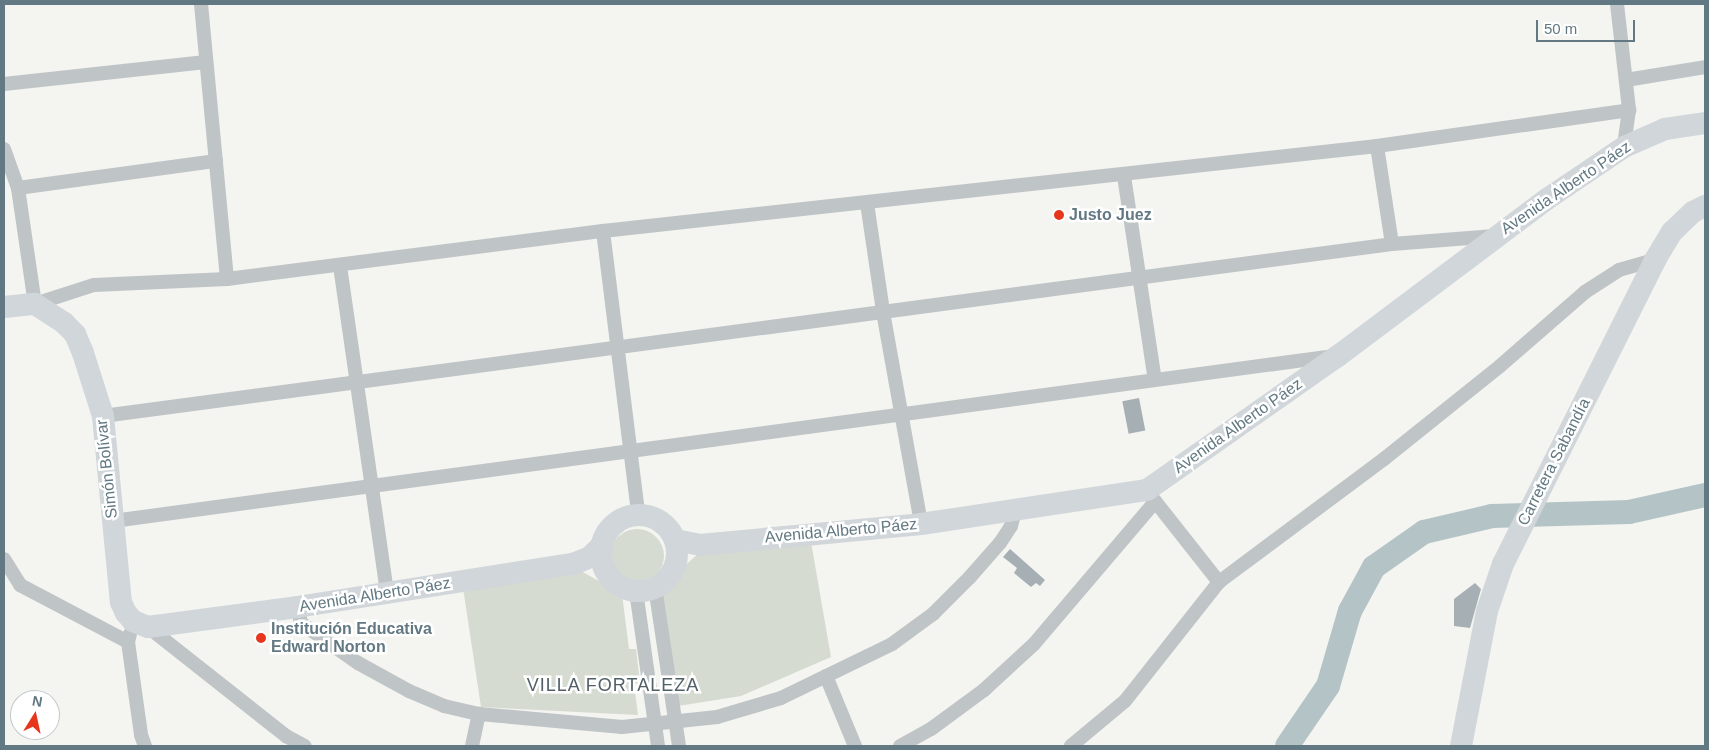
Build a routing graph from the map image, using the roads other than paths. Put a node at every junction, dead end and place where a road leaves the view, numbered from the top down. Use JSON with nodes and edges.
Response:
{"nodes":[{"id":1,"x":200,"y":4,"type":"edge"},
{"id":2,"x":1617,"y":4,"type":"edge"},
{"id":3,"x":206,"y":62,"type":"junction"},
{"id":4,"x":1705,"y":67,"type":"edge"},
{"id":5,"x":1626,"y":80,"type":"junction"},
{"id":6,"x":4,"y":84,"type":"edge"},
{"id":7,"x":1629,"y":110,"type":"junction"},
{"id":8,"x":1705,"y":123,"type":"edge"},
{"id":9,"x":1376,"y":146,"type":"junction"},
{"id":10,"x":1624,"y":147,"type":"junction"},
{"id":11,"x":4,"y":149,"type":"edge"},
{"id":12,"x":216,"y":161,"type":"junction"},
{"id":13,"x":1124,"y":176,"type":"junction"},
{"id":14,"x":18,"y":188,"type":"junction"},
{"id":15,"x":867,"y":203,"type":"junction"},
{"id":16,"x":1705,"y":206,"type":"edge"},
{"id":17,"x":603,"y":231,"type":"junction"},
{"id":18,"x":1496,"y":236,"type":"junction"},
{"id":19,"x":1392,"y":244,"type":"junction"},
{"id":20,"x":1655,"y":260,"type":"junction"},
{"id":21,"x":340,"y":266,"type":"junction"},
{"id":22,"x":1140,"y":278,"type":"junction"},
{"id":23,"x":227,"y":279,"type":"junction"},
{"id":24,"x":4,"y":307,"type":"edge"},
{"id":25,"x":42,"y":308,"type":"junction"},
{"id":26,"x":883,"y":312,"type":"junction"},
{"id":27,"x":618,"y":347,"type":"junction"},
{"id":28,"x":1338,"y":356,"type":"junction"},
{"id":29,"x":1155,"y":380,"type":"junction"},
{"id":30,"x":358,"y":382,"type":"junction"},
{"id":31,"x":902,"y":414,"type":"junction"},
{"id":32,"x":103,"y":416,"type":"junction"},
{"id":33,"x":631,"y":453,"type":"junction"},
{"id":34,"x":372,"y":488,"type":"junction"},
{"id":35,"x":1151,"y":496,"type":"junction"},
{"id":36,"x":1015,"y":511,"type":"junction"},
{"id":37,"x":638,"y":514,"type":"junction"},
{"id":38,"x":112,"y":521,"type":"junction"},
{"id":39,"x":921,"y":524,"type":"junction"},
{"id":40,"x":601,"y":546,"type":"junction"},
{"id":41,"x":676,"y":549,"type":"junction"},
{"id":42,"x":4,"y":559,"type":"edge"},
{"id":43,"x":573,"y":564,"type":"junction"},
{"id":44,"x":606,"y":573,"type":"junction"},
{"id":45,"x":1219,"y":582,"type":"junction"},
{"id":46,"x":646,"y":589,"type":"junction"},
{"id":47,"x":387,"y":593,"type":"junction"},
{"id":48,"x":297,"y":607,"type":"junction"},
{"id":49,"x":136,"y":630,"type":"junction"},
{"id":50,"x":826,"y":676,"type":"junction"},
{"id":51,"x":479,"y":714,"type":"junction"},
{"id":52,"x":675,"y":721,"type":"junction"},
{"id":53,"x":655,"y":724,"type":"junction"},
{"id":54,"x":145,"y":746,"type":"edge"},
{"id":55,"x":304,"y":746,"type":"edge"},
{"id":56,"x":472,"y":746,"type":"edge"},
{"id":57,"x":658,"y":746,"type":"edge"},
{"id":58,"x":679,"y":746,"type":"edge"},
{"id":59,"x":854,"y":746,"type":"edge"},
{"id":60,"x":900,"y":746,"type":"edge"},
{"id":61,"x":1071,"y":746,"type":"edge"},
{"id":62,"x":1461,"y":746,"type":"edge"}],
"edges":[{"from":1,"to":3,"type":"street"},
{"from":2,"to":5,"type":"street"},
{"from":3,"to":6,"type":"street"},
{"from":3,"to":12,"type":"street"},
{"from":4,"to":5,"type":"street"},
{"from":5,"to":7,"type":"street"},
{"from":7,"to":9,"type":"street"},
{"from":7,"to":10,"type":"street"},
{"from":8,"to":10,"type":"main road","name":"Avenida Alberto Páez"},
{"from":9,"to":13,"type":"street"},
{"from":9,"to":19,"type":"street"},
{"from":10,"to":18,"type":"main road","name":"Avenida Alberto Páez"},
{"from":11,"to":14,"type":"street"},
{"from":12,"to":14,"type":"street"},
{"from":12,"to":23,"type":"street"},
{"from":13,"to":15,"type":"street"},
{"from":13,"to":22,"type":"street"},
{"from":14,"to":25,"type":"street"},
{"from":15,"to":17,"type":"street"},
{"from":15,"to":26,"type":"street"},
{"from":16,"to":20,"type":"main road","name":"Carretera Sabandía"},
{"from":17,"to":21,"type":"street"},
{"from":17,"to":27,"type":"street"},
{"from":18,"to":19,"type":"street"},
{"from":18,"to":28,"type":"main road","name":"Avenida Alberto Páez"},
{"from":19,"to":22,"type":"street"},
{"from":20,"to":45,"type":"street"},
{"from":20,"to":62,"type":"main road","name":"Carretera Sabandía"},
{"from":21,"to":23,"type":"street"},
{"from":21,"to":30,"type":"street"},
{"from":22,"to":26,"type":"street"},
{"from":22,"to":29,"type":"street"},
{"from":23,"to":25,"type":"street"},
{"from":24,"to":25,"type":"main road"},
{"from":25,"to":32,"type":"main road","name":"Simón Bolívar"},
{"from":26,"to":27,"type":"street"},
{"from":26,"to":31,"type":"street"},
{"from":27,"to":30,"type":"street"},
{"from":27,"to":33,"type":"street"},
{"from":28,"to":29,"type":"street"},
{"from":28,"to":35,"type":"main road","name":"Avenida Alberto Páez"},
{"from":29,"to":31,"type":"street"},
{"from":30,"to":32,"type":"street"},
{"from":30,"to":34,"type":"street"},
{"from":31,"to":33,"type":"street"},
{"from":31,"to":39,"type":"street"},
{"from":32,"to":38,"type":"main road","name":"Simón Bolívar"},
{"from":33,"to":34,"type":"street"},
{"from":33,"to":37,"type":"street"},
{"from":34,"to":38,"type":"street"},
{"from":34,"to":47,"type":"street"},
{"from":35,"to":36,"type":"main road","name":"Avenida Alberto Páez"},
{"from":35,"to":45,"type":"street"},
{"from":35,"to":60,"type":"street"},
{"from":36,"to":39,"type":"main road","name":"Avenida Alberto Páez"},
{"from":36,"to":50,"type":"street"},
{"from":37,"to":40,"type":"main road"},
{"from":37,"to":41,"type":"main road"},
{"from":38,"to":49,"type":"main road","name":"Simón Bolívar"},
{"from":39,"to":41,"type":"main road","name":"Avenida Alberto Páez"},
{"from":40,"to":43,"type":"main road","name":"Avenida Alberto Páez"},
{"from":40,"to":44,"type":"main road"},
{"from":41,"to":46,"type":"main road"},
{"from":42,"to":49,"type":"street"},
{"from":43,"to":44,"type":"main road","name":"Avenida Alberto Páez"},
{"from":43,"to":47,"type":"main road","name":"Avenida Alberto Páez"},
{"from":44,"to":46,"type":"main road"},
{"from":45,"to":61,"type":"street"},
{"from":46,"to":52,"type":"street"},
{"from":46,"to":53,"type":"street"},
{"from":47,"to":48,"type":"main road","name":"Avenida Alberto Páez"},
{"from":48,"to":49,"type":"main road","name":"Avenida Alberto Páez"},
{"from":48,"to":51,"type":"street"},
{"from":49,"to":54,"type":"street"},
{"from":49,"to":55,"type":"street"},
{"from":50,"to":52,"type":"street"},
{"from":50,"to":59,"type":"street"},
{"from":51,"to":53,"type":"street"},
{"from":51,"to":56,"type":"street"},
{"from":52,"to":53,"type":"street"},
{"from":52,"to":58,"type":"street"},
{"from":53,"to":57,"type":"street"}]}
